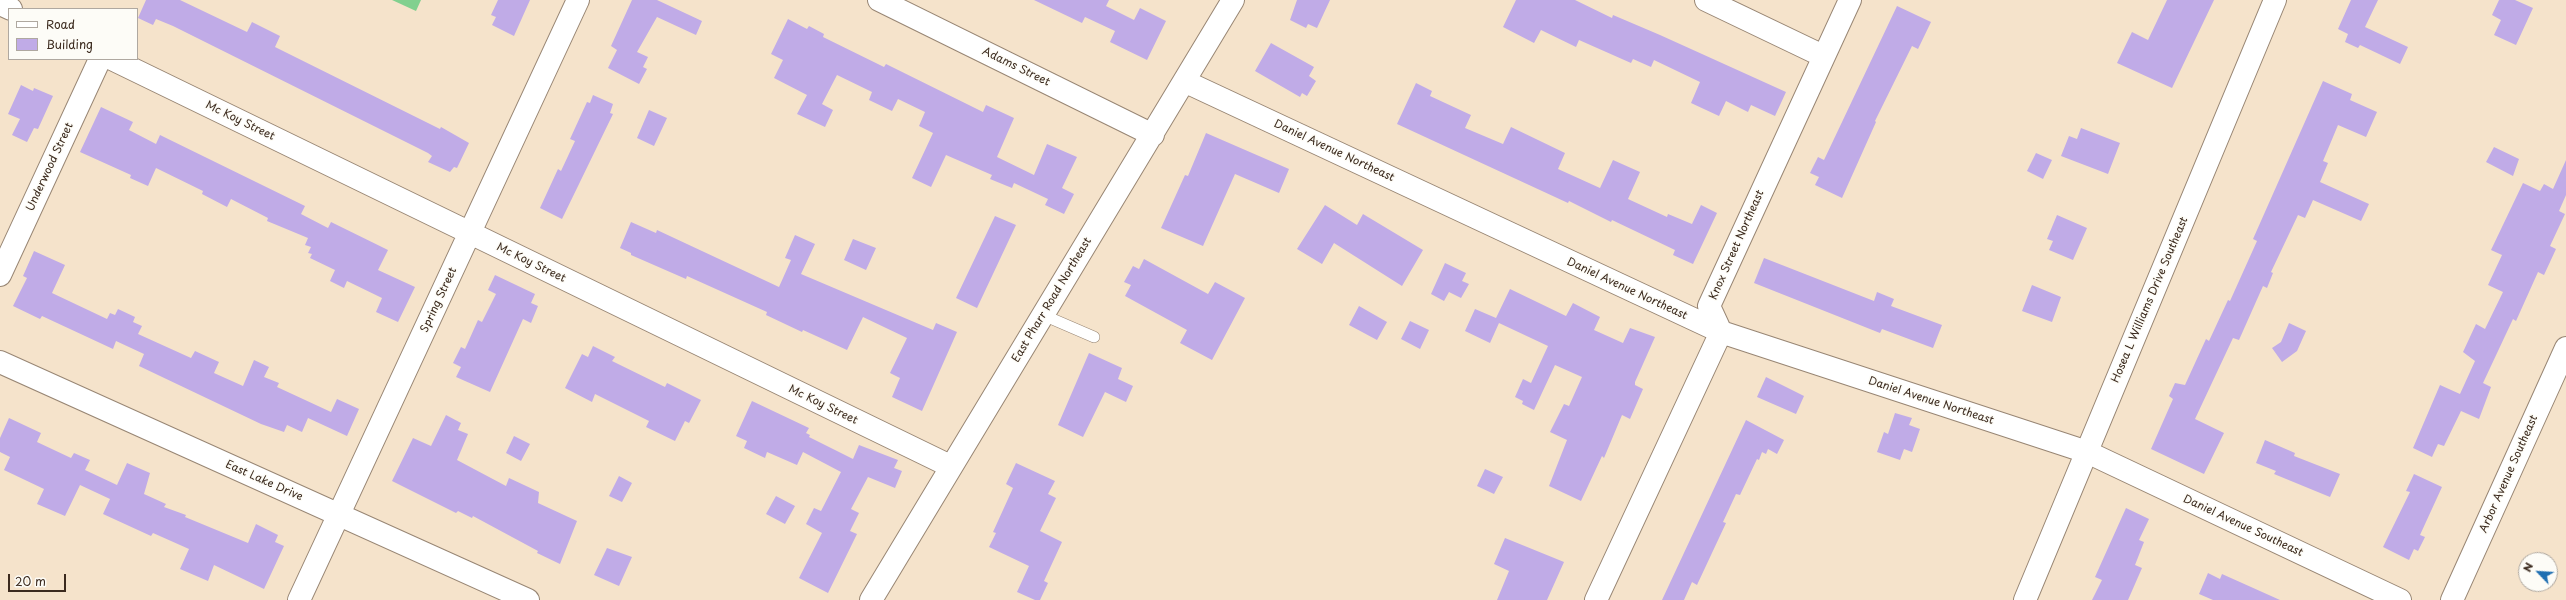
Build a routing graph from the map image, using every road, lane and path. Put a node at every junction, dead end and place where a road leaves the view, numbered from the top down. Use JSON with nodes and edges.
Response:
{"nodes":[{"id":1,"x":578,"y":0,"type":"edge"},
{"id":2,"x":879,"y":0,"type":"edge"},
{"id":3,"x":1233,"y":0,"type":"edge"},
{"id":4,"x":1706,"y":0,"type":"edge"},
{"id":5,"x":1850,"y":0,"type":"edge"},
{"id":6,"x":2275,"y":0,"type":"edge"},
{"id":7,"x":1823,"y":56,"type":"junction"},
{"id":8,"x":100,"y":60,"type":"edge"},
{"id":9,"x":114,"y":60,"type":"edge"},
{"id":10,"x":1186,"y":82,"type":"junction"},
{"id":11,"x":1153,"y":135,"type":"junction"},
{"id":12,"x":470,"y":234,"type":"junction"},
{"id":13,"x":0,"y":274,"type":"edge"},
{"id":14,"x":1043,"y":314,"type":"junction"},
{"id":15,"x":1721,"y":332,"type":"junction"},
{"id":16,"x":1094,"y":337,"type":"dead end"},
{"id":17,"x":2566,"y":348,"type":"edge"},
{"id":18,"x":0,"y":362,"type":"edge"},
{"id":19,"x":2087,"y":452,"type":"junction"},
{"id":20,"x":950,"y":466,"type":"junction"},
{"id":21,"x":340,"y":515,"type":"junction"},
{"id":22,"x":299,"y":600,"type":"edge"},
{"id":23,"x":528,"y":600,"type":"edge"},
{"id":24,"x":871,"y":600,"type":"edge"},
{"id":25,"x":1596,"y":600,"type":"edge"},
{"id":26,"x":2025,"y":600,"type":"edge"},
{"id":27,"x":2400,"y":600,"type":"edge"},
{"id":28,"x":2452,"y":600,"type":"edge"}],
"edges":[{"from":1,"to":12,"type":"street","name":"Spring Street"},
{"from":2,"to":11,"type":"street","name":"Adams Street"},
{"from":3,"to":10,"type":"street","name":"East Pharr Road Northeast"},
{"from":4,"to":7,"type":"street"},
{"from":5,"to":7,"type":"street","name":"Knox Street Northeast"},
{"from":6,"to":19,"type":"street","name":"Hosea L Williams Drive Southeast"},
{"from":7,"to":15,"type":"street","name":"Knox Street Northeast"},
{"from":8,"to":13,"type":"street","name":"Underwood Street"},
{"from":9,"to":12,"type":"street","name":"Mc Koy Street"},
{"from":10,"to":11,"type":"street","name":"East Pharr Road Northeast"},
{"from":10,"to":15,"type":"street","name":"Daniel Avenue Northeast"},
{"from":11,"to":14,"type":"street","name":"East Pharr Road Northeast"},
{"from":12,"to":20,"type":"street","name":"Mc Koy Street"},
{"from":12,"to":21,"type":"street","name":"Spring Street"},
{"from":14,"to":16,"type":"lane"},
{"from":14,"to":20,"type":"street","name":"East Pharr Road Northeast"},
{"from":15,"to":19,"type":"street","name":"Daniel Avenue Northeast"},
{"from":15,"to":25,"type":"street"},
{"from":17,"to":28,"type":"street","name":"Arbor Avenue Southeast"},
{"from":18,"to":21,"type":"street","name":"East Lake Drive"},
{"from":19,"to":26,"type":"street","name":"Hosea L Williams Drive Southeast"},
{"from":19,"to":27,"type":"street","name":"Daniel Avenue Southeast"},
{"from":20,"to":24,"type":"street","name":"East Pharr Road Northeast"},
{"from":21,"to":22,"type":"street","name":"Spring Street"},
{"from":21,"to":23,"type":"street","name":"East Lake Drive"}]}
